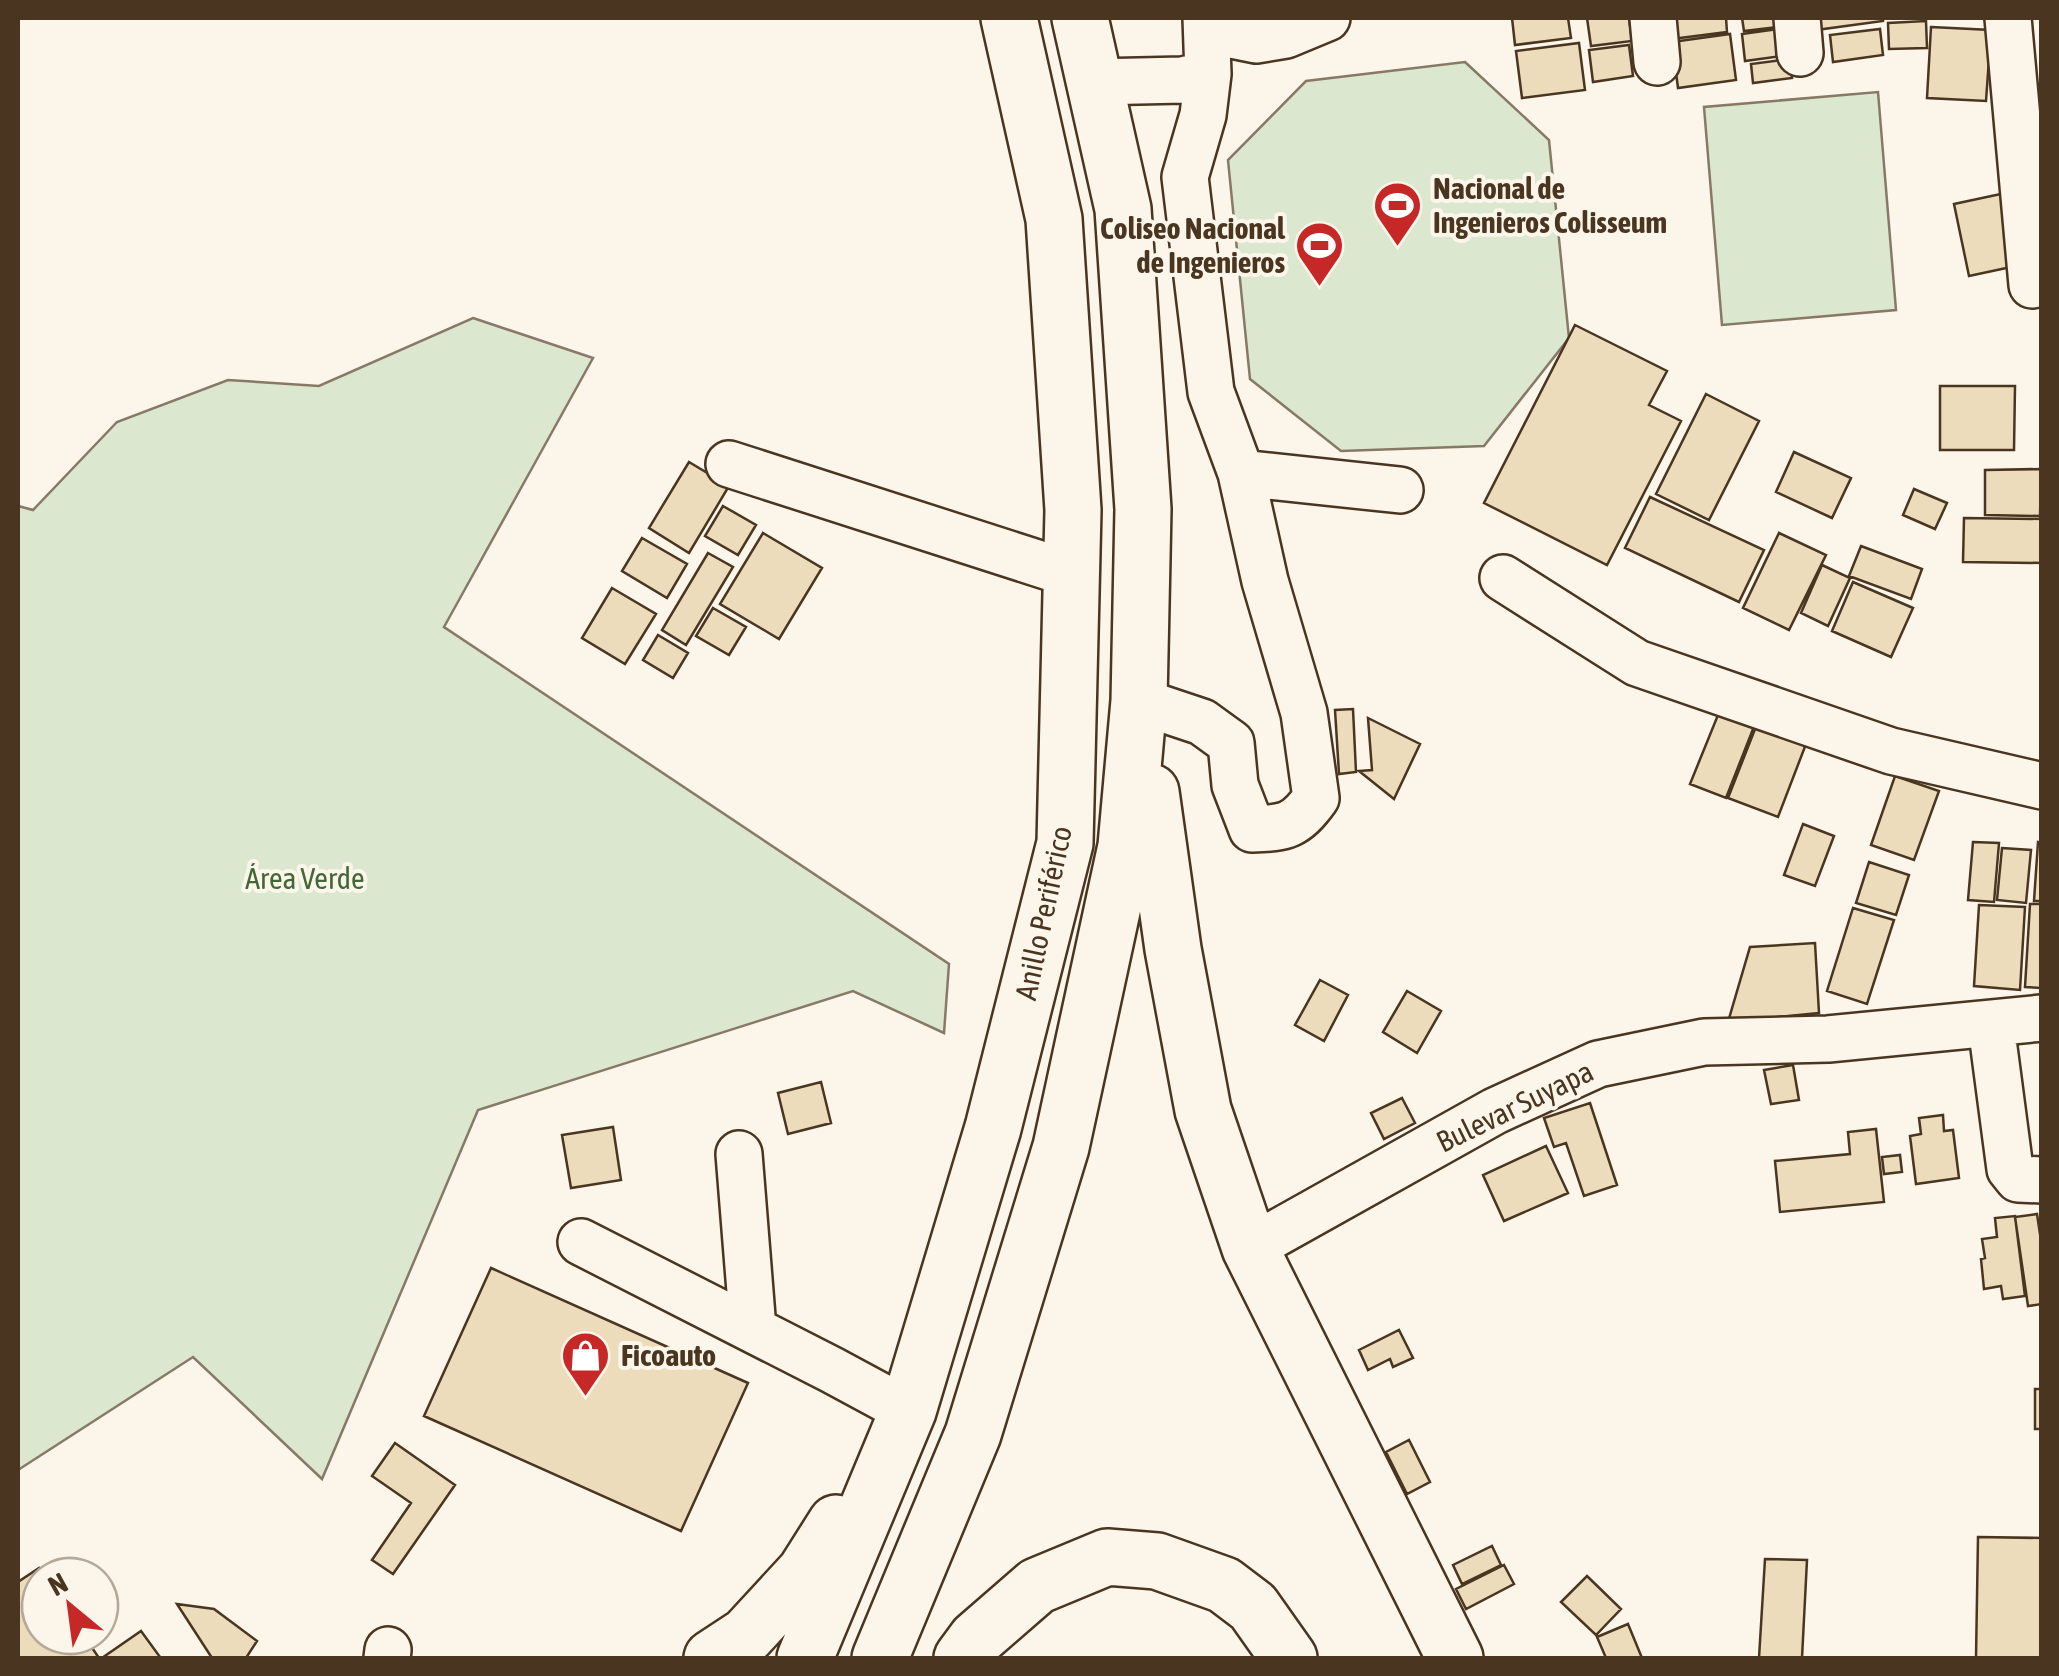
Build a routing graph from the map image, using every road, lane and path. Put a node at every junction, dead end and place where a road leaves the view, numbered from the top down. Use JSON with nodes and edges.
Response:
{"nodes":[{"id":1,"x":1009,"y":18,"type":"edge"},
{"id":2,"x":1080,"y":18,"type":"edge"},
{"id":3,"x":1328,"y":18,"type":"edge"},
{"id":4,"x":1653,"y":18,"type":"edge"},
{"id":5,"x":2008,"y":18,"type":"edge"},
{"id":6,"x":1207,"y":24,"type":"edge"},
{"id":7,"x":1286,"y":26,"type":"edge"},
{"id":8,"x":1657,"y":62,"type":"dead end"},
{"id":9,"x":1208,"y":74,"type":"junction"},
{"id":10,"x":1094,"y":82,"type":"junction"},
{"id":11,"x":2032,"y":285,"type":"dead end"},
{"id":12,"x":729,"y":464,"type":"dead end"},
{"id":13,"x":1241,"y":473,"type":"junction"},
{"id":14,"x":1400,"y":490,"type":"dead end"},
{"id":15,"x":1072,"y":574,"type":"junction"},
{"id":16,"x":1502,"y":578,"type":"dead end"},
{"id":17,"x":1139,"y":701,"type":"junction"},
{"id":18,"x":2042,"y":786,"type":"edge"},
{"id":19,"x":2042,"y":1018,"type":"edge"},
{"id":20,"x":1991,"y":1025,"type":"junction"},
{"id":21,"x":739,"y":1154,"type":"dead end"},
{"id":22,"x":2042,"y":1180,"type":"edge"},
{"id":23,"x":581,"y":1242,"type":"dead end"},
{"id":24,"x":1250,"y":1248,"type":"junction"},
{"id":25,"x":753,"y":1330,"type":"junction"},
{"id":26,"x":908,"y":1411,"type":"junction"},
{"id":27,"x":712,"y":1658,"type":"edge"},
{"id":28,"x":805,"y":1658,"type":"edge"},
{"id":29,"x":880,"y":1658,"type":"edge"},
{"id":30,"x":962,"y":1658,"type":"edge"},
{"id":31,"x":1289,"y":1658,"type":"edge"},
{"id":32,"x":1455,"y":1658,"type":"edge"}],
"edges":[{"from":1,"to":15,"type":"highway","name":"Anillo Periférico"},
{"from":2,"to":10,"type":"highway"},
{"from":3,"to":7,"type":"street"},
{"from":4,"to":8,"type":"street"},
{"from":5,"to":11,"type":"street"},
{"from":6,"to":7,"type":"street"},
{"from":6,"to":9,"type":"street"},
{"from":9,"to":10,"type":"street"},
{"from":9,"to":13,"type":"street"},
{"from":10,"to":17,"type":"highway"},
{"from":12,"to":15,"type":"street"},
{"from":13,"to":14,"type":"street"},
{"from":13,"to":17,"type":"street"},
{"from":15,"to":26,"type":"highway","name":"Anillo Periférico"},
{"from":16,"to":18,"type":"street"},
{"from":17,"to":24,"type":"highway"},
{"from":17,"to":29,"type":"highway"},
{"from":19,"to":20,"type":"street","name":"Bulevar Suyapa"},
{"from":20,"to":22,"type":"street"},
{"from":20,"to":24,"type":"street","name":"Bulevar Suyapa"},
{"from":21,"to":25,"type":"street"},
{"from":23,"to":25,"type":"street"},
{"from":24,"to":32,"type":"highway"},
{"from":25,"to":26,"type":"street"},
{"from":26,"to":27,"type":"highway"},
{"from":26,"to":28,"type":"highway","name":"Anillo Periférico"},
{"from":30,"to":31,"type":"highway"}]}
